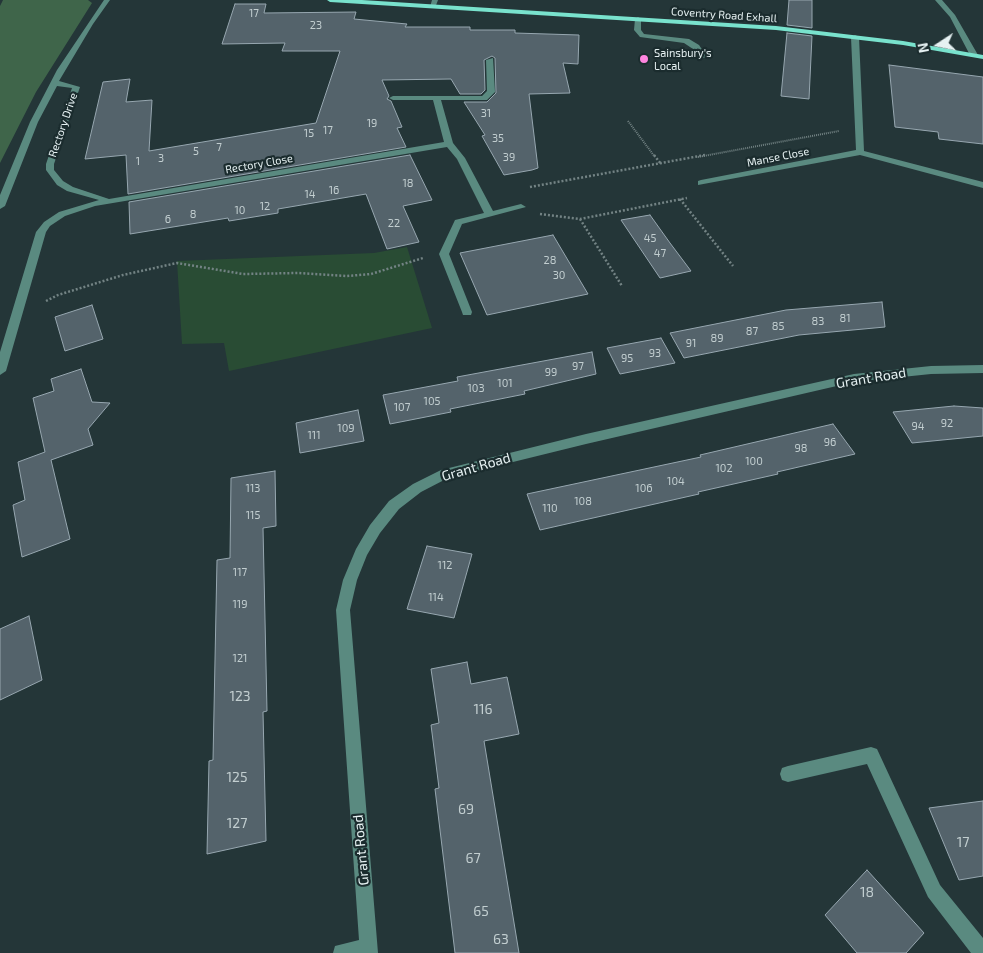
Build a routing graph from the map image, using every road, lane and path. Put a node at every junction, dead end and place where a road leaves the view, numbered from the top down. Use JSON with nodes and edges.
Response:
{"nodes":[{"id":1,"x":107,"y":0,"type":"edge"},
{"id":2,"x":330,"y":0,"type":"edge"},
{"id":3,"x":938,"y":0,"type":"edge"},
{"id":4,"x":434,"y":3,"type":"edge"},
{"id":5,"x":638,"y":19,"type":"junction"},
{"id":6,"x":855,"y":37,"type":"junction"},
{"id":7,"x":974,"y":55,"type":"junction"},
{"id":8,"x":703,"y":57,"type":"dead end"},
{"id":9,"x":983,"y":57,"type":"edge"},
{"id":10,"x":490,"y":60,"type":"dead end"},
{"id":11,"x":55,"y":83,"type":"junction"},
{"id":12,"x":393,"y":98,"type":"dead end"},
{"id":13,"x":436,"y":98,"type":"junction"},
{"id":14,"x":628,"y":121,"type":"dead end"},
{"id":15,"x":859,"y":127,"type":"junction"},
{"id":16,"x":449,"y":144,"type":"junction"},
{"id":17,"x":860,"y":152,"type":"junction"},
{"id":18,"x":662,"y":164,"type":"junction"},
{"id":19,"x":701,"y":183,"type":"joint"},
{"id":20,"x":983,"y":185,"type":"edge"},
{"id":21,"x":680,"y":199,"type":"junction"},
{"id":22,"x":114,"y":200,"type":"junction"},
{"id":23,"x":0,"y":206,"type":"edge"},
{"id":24,"x":521,"y":208,"type":"junction"},
{"id":25,"x":490,"y":215,"type":"junction"},
{"id":26,"x":580,"y":219,"type":"junction"},
{"id":27,"x":444,"y":254,"type":"junction"},
{"id":28,"x":733,"y":266,"type":"dead end"},
{"id":29,"x":622,"y":286,"type":"dead end"},
{"id":30,"x":467,"y":312,"type":"dead end"},
{"id":31,"x":16,"y":316,"type":"junction"},
{"id":32,"x":5,"y":334,"type":"edge"},
{"id":33,"x":983,"y":369,"type":"edge"},
{"id":34,"x":0,"y":371,"type":"edge"},
{"id":35,"x":788,"y":774,"type":"dead end"},
{"id":36,"x":369,"y":950,"type":"edge"},
{"id":37,"x":342,"y":953,"type":"edge"},
{"id":38,"x":983,"y":953,"type":"edge"}],
"edges":[{"from":1,"to":11,"type":"street","name":"Rectory Drive"},
{"from":2,"to":4,"type":"main road","name":"Coventry Road Exhall"},
{"from":3,"to":7,"type":"street"},
{"from":4,"to":5,"type":"main road","name":"Coventry Road Exhall"},
{"from":5,"to":6,"type":"main road","name":"Coventry Road Exhall"},
{"from":5,"to":8,"type":"street"},
{"from":6,"to":7,"type":"main road","name":"Coventry Road Exhall"},
{"from":6,"to":15,"type":"street"},
{"from":7,"to":9,"type":"main road","name":"Coventry Road Exhall"},
{"from":10,"to":13,"type":"street"},
{"from":11,"to":22,"type":"street","name":"Rectory Drive"},
{"from":11,"to":23,"type":"street","name":"Rectory Drive"},
{"from":12,"to":13,"type":"street"},
{"from":13,"to":16,"type":"street"},
{"from":14,"to":18,"type":"path"},
{"from":15,"to":17,"type":"street"},
{"from":15,"to":18,"type":"path"},
{"from":16,"to":22,"type":"street","name":"Rectory Close"},
{"from":16,"to":25,"type":"street"},
{"from":17,"to":19,"type":"street","name":"Manse Close"},
{"from":17,"to":20,"type":"street","name":"Manse Close"},
{"from":18,"to":24,"type":"path"},
{"from":19,"to":21,"type":"path"},
{"from":21,"to":26,"type":"path"},
{"from":21,"to":28,"type":"path"},
{"from":22,"to":31,"type":"street","name":"Rectory Close"},
{"from":24,"to":25,"type":"street"},
{"from":24,"to":26,"type":"path"},
{"from":25,"to":27,"type":"street"},
{"from":26,"to":29,"type":"path"},
{"from":27,"to":30,"type":"street"},
{"from":27,"to":31,"type":"path"},
{"from":31,"to":32,"type":"street"},
{"from":32,"to":34,"type":"street"},
{"from":33,"to":36,"type":"street","name":"Grant Road"},
{"from":35,"to":38,"type":"street"},
{"from":36,"to":37,"type":"street"}]}
